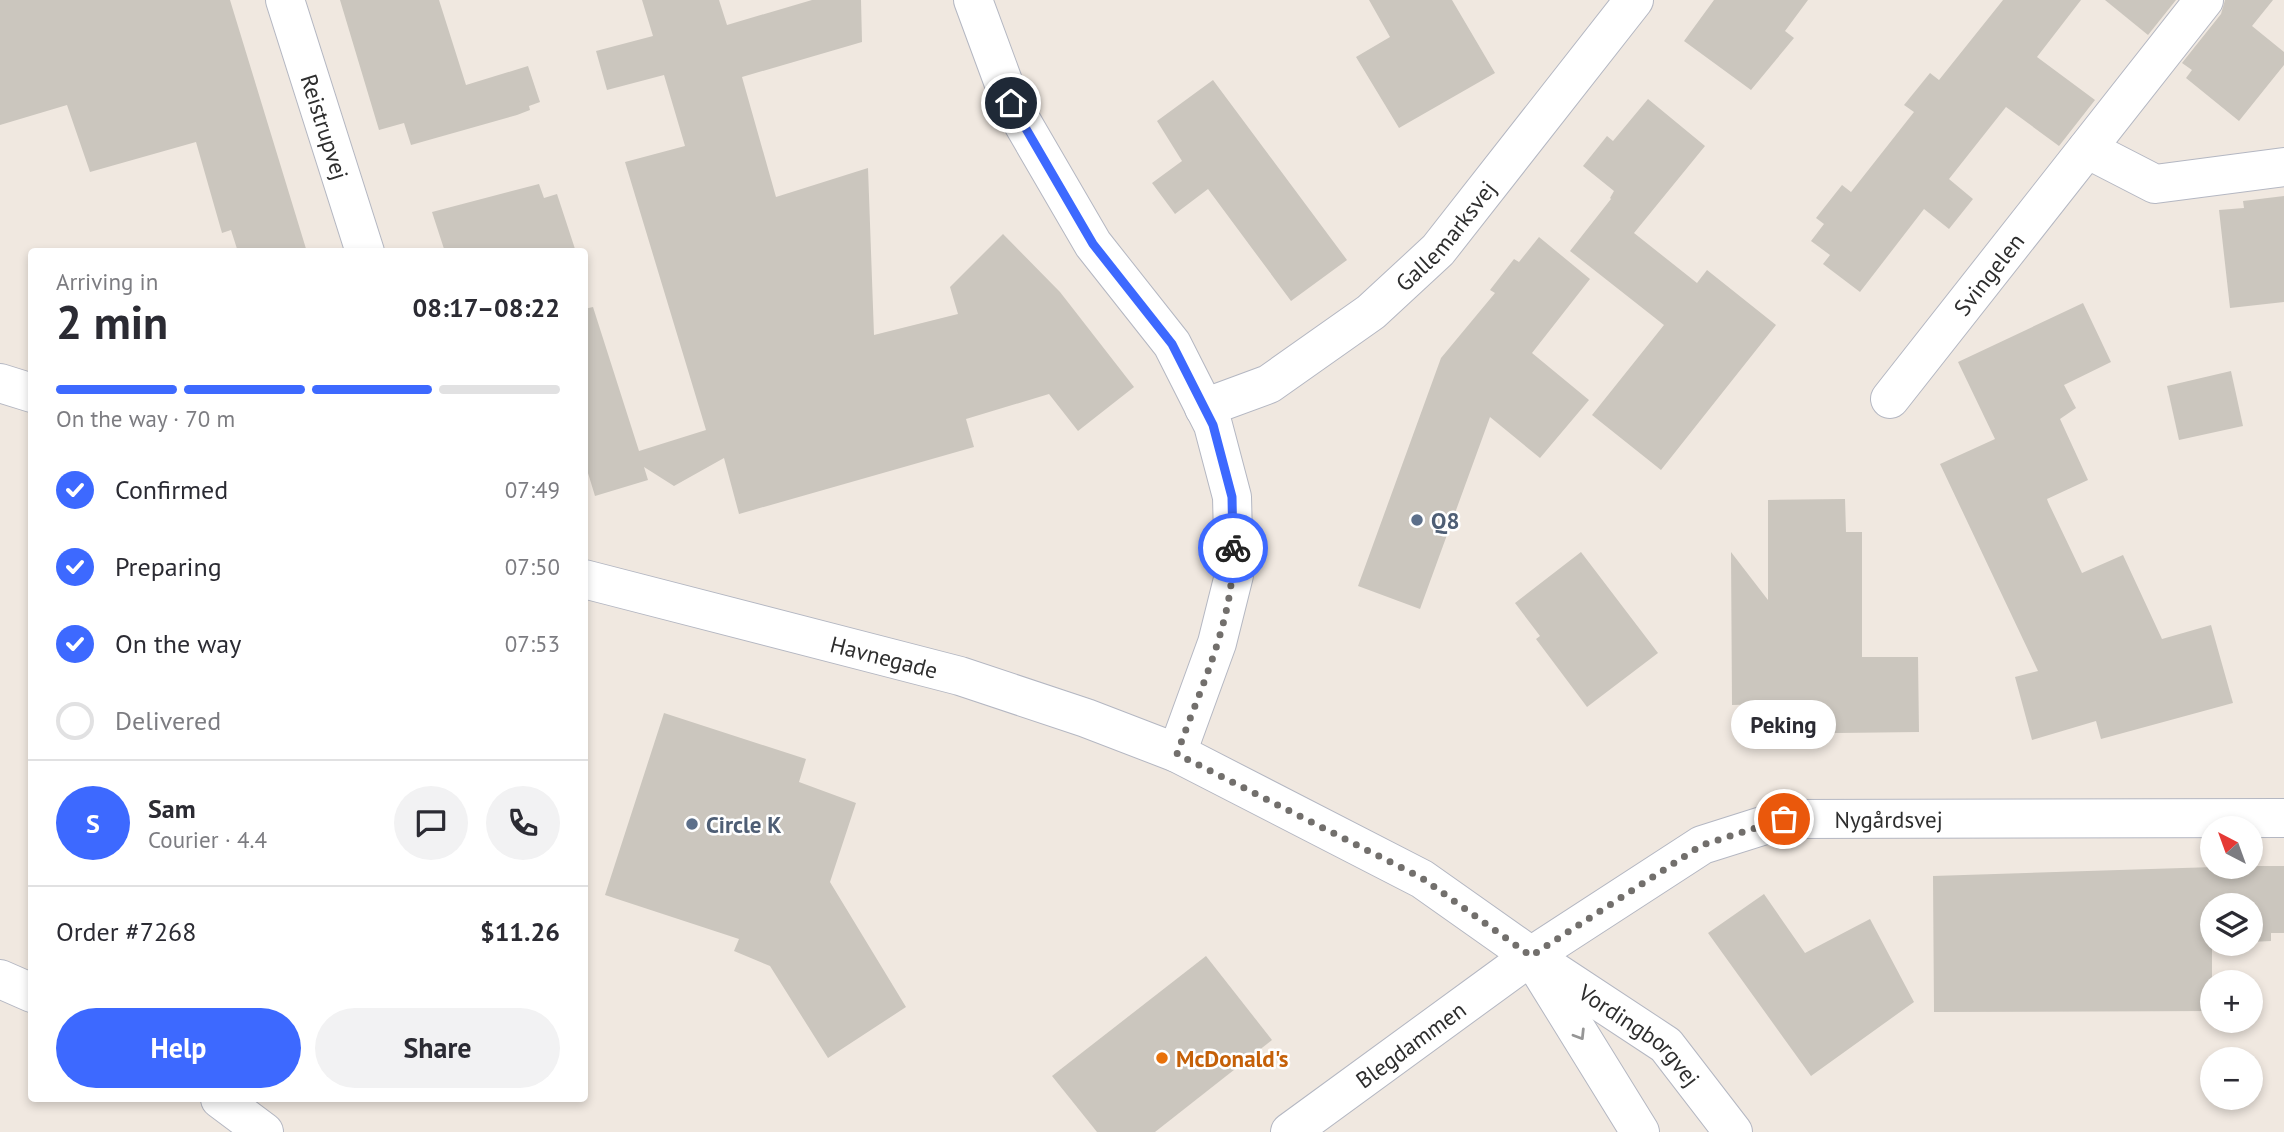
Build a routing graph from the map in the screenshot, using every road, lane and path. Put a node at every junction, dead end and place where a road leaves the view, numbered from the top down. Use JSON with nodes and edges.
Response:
{"nodes":[{"id":1,"x":285,"y":0,"type":"edge"},
{"id":2,"x":973,"y":0,"type":"edge"},
{"id":3,"x":1634,"y":0,"type":"edge"},
{"id":4,"x":2204,"y":0,"type":"edge"},
{"id":5,"x":2087,"y":149,"type":"junction"},
{"id":6,"x":2284,"y":167,"type":"edge"},
{"id":7,"x":364,"y":248,"type":"edge"},
{"id":8,"x":0,"y":383,"type":"edge"},
{"id":9,"x":28,"y":392,"type":"edge"},
{"id":10,"x":1891,"y":399,"type":"dead end"},
{"id":11,"x":1204,"y":408,"type":"junction"},
{"id":12,"x":588,"y":580,"type":"edge"},
{"id":13,"x":1177,"y":754,"type":"junction"},
{"id":14,"x":2284,"y":818,"type":"edge"},
{"id":15,"x":1531,"y":956,"type":"junction"},
{"id":16,"x":0,"y":979,"type":"edge"},
{"id":17,"x":28,"y":991,"type":"edge"},
{"id":18,"x":224,"y":1102,"type":"edge"},
{"id":19,"x":264,"y":1132,"type":"edge"},
{"id":20,"x":1290,"y":1132,"type":"edge"},
{"id":21,"x":1640,"y":1132,"type":"edge"},
{"id":22,"x":1733,"y":1132,"type":"edge"}],
"edges":[{"from":1,"to":7,"type":"street","name":"Reistrupvej"},
{"from":2,"to":11,"type":"street"},
{"from":3,"to":11,"type":"street","name":"Gallemarksvej"},
{"from":4,"to":5,"type":"street","name":"Svingelen"},
{"from":5,"to":6,"type":"street"},
{"from":5,"to":10,"type":"street","name":"Svingelen"},
{"from":8,"to":9,"type":"street"},
{"from":11,"to":13,"type":"street"},
{"from":12,"to":13,"type":"street","name":"Havnegade"},
{"from":13,"to":15,"type":"street","name":"Vordingborgvej"},
{"from":14,"to":15,"type":"street","name":"Nygårdsvej"},
{"from":15,"to":20,"type":"street","name":"Blegdammen"},
{"from":15,"to":21,"type":"street","name":"Vordingborgvej","one_way":true},
{"from":15,"to":22,"type":"street","name":"Vordingborgvej"},
{"from":16,"to":17,"type":"street"},
{"from":18,"to":19,"type":"street"}]}
